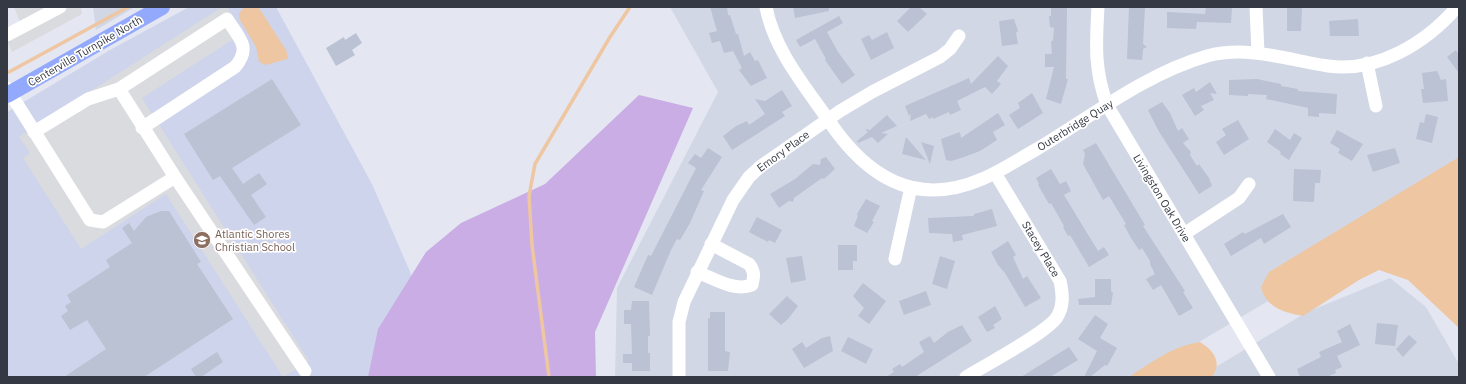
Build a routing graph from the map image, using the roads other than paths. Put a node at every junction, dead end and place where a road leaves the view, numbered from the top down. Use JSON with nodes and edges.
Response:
{"nodes":[{"id":1,"x":60,"y":7,"type":"edge"},
{"id":2,"x":162,"y":7,"type":"edge"},
{"id":3,"x":766,"y":7,"type":"edge"},
{"id":4,"x":1098,"y":7,"type":"edge"},
{"id":5,"x":1256,"y":7,"type":"edge"},
{"id":6,"x":1457,"y":7,"type":"edge"},
{"id":7,"x":35,"y":13,"type":"edge"},
{"id":8,"x":7,"y":35,"type":"edge"},
{"id":9,"x":959,"y":36,"type":"dead end"},
{"id":10,"x":1258,"y":52,"type":"junction"},
{"id":11,"x":1367,"y":63,"type":"junction"},
{"id":12,"x":119,"y":89,"type":"junction"},
{"id":13,"x":8,"y":92,"type":"edge"},
{"id":14,"x":1107,"y":105,"type":"junction"},
{"id":15,"x":1376,"y":106,"type":"dead end"},
{"id":16,"x":828,"y":120,"type":"junction"},
{"id":17,"x":142,"y":128,"type":"junction"},
{"id":18,"x":34,"y":132,"type":"junction"},
{"id":19,"x":995,"y":173,"type":"junction"},
{"id":20,"x":175,"y":177,"type":"junction"},
{"id":21,"x":1249,"y":184,"type":"dead end"},
{"id":22,"x":911,"y":188,"type":"junction"},
{"id":23,"x":1184,"y":234,"type":"junction"},
{"id":24,"x":711,"y":244,"type":"junction"},
{"id":25,"x":895,"y":259,"type":"dead end"},
{"id":26,"x":697,"y":272,"type":"junction"},
{"id":27,"x":305,"y":371,"type":"dead end"},
{"id":28,"x":679,"y":377,"type":"edge"},
{"id":29,"x":966,"y":377,"type":"edge"},
{"id":30,"x":1269,"y":377,"type":"edge"}],
"edges":[{"from":1,"to":7,"type":"street"},
{"from":2,"to":13,"type":"main road","name":"Centerville Turnpike North"},
{"from":3,"to":16,"type":"street","name":"Outerbridge Quay"},
{"from":4,"to":14,"type":"street","name":"Livingston Oak Drive"},
{"from":5,"to":10,"type":"street"},
{"from":6,"to":11,"type":"street","name":"Outerbridge Quay"},
{"from":7,"to":8,"type":"street"},
{"from":9,"to":16,"type":"street","name":"Emory Place"},
{"from":10,"to":11,"type":"street","name":"Outerbridge Quay"},
{"from":10,"to":14,"type":"street","name":"Outerbridge Quay"},
{"from":11,"to":15,"type":"street"},
{"from":12,"to":17,"type":"street"},
{"from":12,"to":17,"type":"street"},
{"from":12,"to":18,"type":"street"},
{"from":13,"to":18,"type":"street"},
{"from":14,"to":19,"type":"street","name":"Outerbridge Quay"},
{"from":14,"to":23,"type":"street","name":"Livingston Oak Drive"},
{"from":16,"to":22,"type":"street","name":"Outerbridge Quay"},
{"from":16,"to":24,"type":"street","name":"Emory Place"},
{"from":17,"to":20,"type":"street"},
{"from":18,"to":20,"type":"street"},
{"from":19,"to":22,"type":"street","name":"Outerbridge Quay"},
{"from":19,"to":29,"type":"street","name":"Stacey Place"},
{"from":20,"to":27,"type":"street"},
{"from":21,"to":23,"type":"street"},
{"from":22,"to":25,"type":"street"},
{"from":23,"to":30,"type":"street","name":"Livingston Oak Drive"},
{"from":24,"to":26,"type":"street","name":"Emory Place"},
{"from":24,"to":26,"type":"street"},
{"from":26,"to":28,"type":"street","name":"Emory Place"}]}
